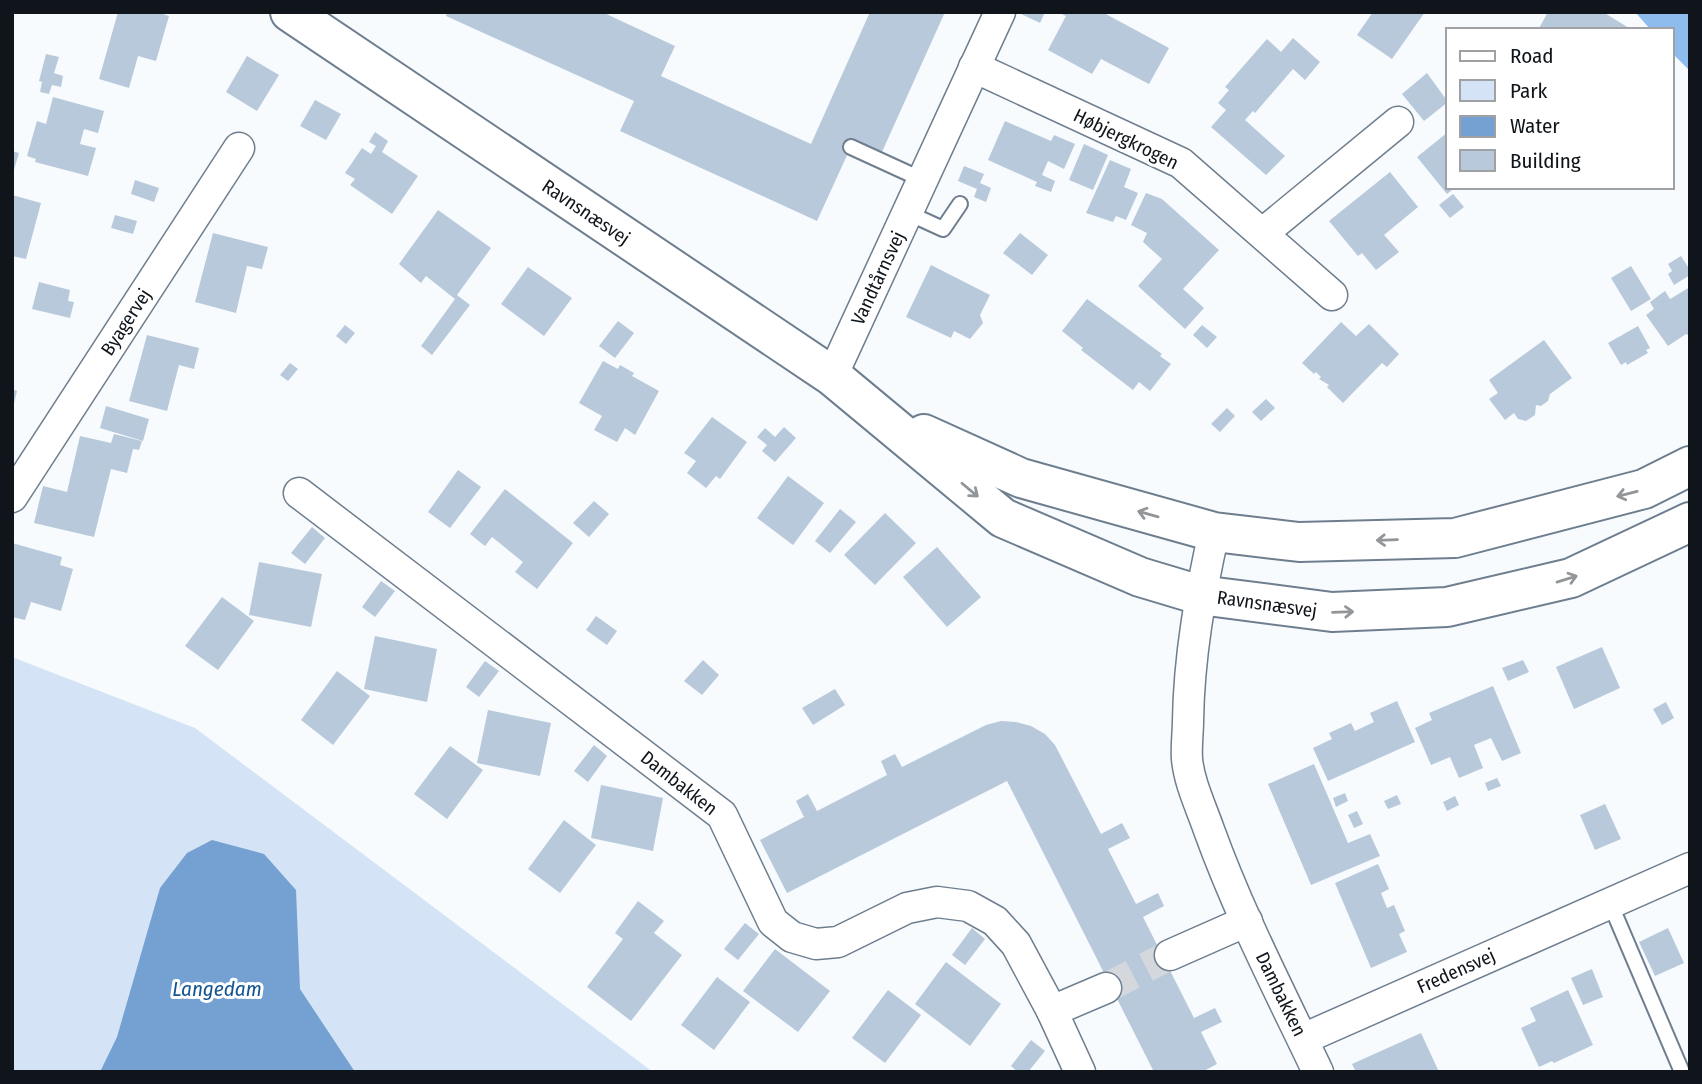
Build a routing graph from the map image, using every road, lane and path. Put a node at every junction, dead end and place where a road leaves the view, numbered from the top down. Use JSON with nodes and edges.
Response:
{"nodes":[{"id":1,"x":290,"y":12,"type":"edge"},
{"id":2,"x":1000,"y":12,"type":"edge"},
{"id":3,"x":974,"y":67,"type":"junction"},
{"id":4,"x":1398,"y":122,"type":"dead end"},
{"id":5,"x":851,"y":147,"type":"dead end"},
{"id":6,"x":239,"y":148,"type":"dead end"},
{"id":7,"x":923,"y":180,"type":"junction"},
{"id":8,"x":960,"y":204,"type":"dead end"},
{"id":9,"x":908,"y":213,"type":"junction"},
{"id":10,"x":1263,"y":233,"type":"junction"},
{"id":11,"x":1332,"y":295,"type":"dead end"},
{"id":12,"x":832,"y":376,"type":"junction"},
{"id":13,"x":880,"y":415,"type":"junction"},
{"id":14,"x":1690,"y":466,"type":"edge"},
{"id":15,"x":299,"y":494,"type":"dead end"},
{"id":16,"x":12,"y":497,"type":"edge"},
{"id":17,"x":1690,"y":522,"type":"edge"},
{"id":18,"x":1214,"y":532,"type":"junction"},
{"id":19,"x":1200,"y":595,"type":"junction"},
{"id":20,"x":1690,"y":868,"type":"edge"},
{"id":21,"x":1610,"y":903,"type":"junction"},
{"id":22,"x":1247,"y":921,"type":"junction"},
{"id":23,"x":1170,"y":955,"type":"tunnel mouth"},
{"id":24,"x":1106,"y":988,"type":"tunnel mouth"},
{"id":25,"x":1052,"y":1011,"type":"junction"},
{"id":26,"x":1303,"y":1039,"type":"junction"},
{"id":27,"x":1314,"y":1070,"type":"edge"},
{"id":28,"x":1080,"y":1072,"type":"edge"},
{"id":29,"x":1682,"y":1072,"type":"edge"}],
"edges":[{"from":1,"to":12,"type":"main road","name":"Ravnsnæsvej"},
{"from":2,"to":3,"type":"street","name":"Vandtårnsvej"},
{"from":3,"to":7,"type":"street","name":"Vandtårnsvej"},
{"from":3,"to":10,"type":"street","name":"Høbjergkrogen"},
{"from":4,"to":10,"type":"street"},
{"from":5,"to":7,"type":"lane"},
{"from":6,"to":16,"type":"street","name":"Byagervej"},
{"from":7,"to":9,"type":"street","name":"Vandtårnsvej"},
{"from":8,"to":9,"type":"lane"},
{"from":9,"to":12,"type":"street","name":"Vandtårnsvej"},
{"from":10,"to":11,"type":"street","name":"Høbjergkrogen"},
{"from":12,"to":13,"type":"main road","name":"Ravnsnæsvej"},
{"from":18,"to":13,"type":"main road","name":"Ravnsnæsvej","one_way":true},
{"from":13,"to":19,"type":"main road","name":"Ravnsnæsvej","one_way":true},
{"from":14,"to":18,"type":"main road","name":"Ravnsnæsvej","one_way":true},
{"from":15,"to":25,"type":"street","name":"Dambakken"},
{"from":19,"to":17,"type":"main road","name":"Ravnsnæsvej","one_way":true},
{"from":18,"to":19,"type":"street","name":"Dambakken"},
{"from":19,"to":22,"type":"street","name":"Dambakken"},
{"from":20,"to":21,"type":"street","name":"Fredensvej"},
{"from":21,"to":26,"type":"street","name":"Fredensvej"},
{"from":21,"to":29,"type":"lane"},
{"from":22,"to":23,"type":"street"},
{"from":22,"to":26,"type":"street","name":"Dambakken"},
{"from":24,"to":25,"type":"street"},
{"from":25,"to":28,"type":"street","name":"Dambakken"},
{"from":26,"to":27,"type":"street","name":"Dambakken"}]}
